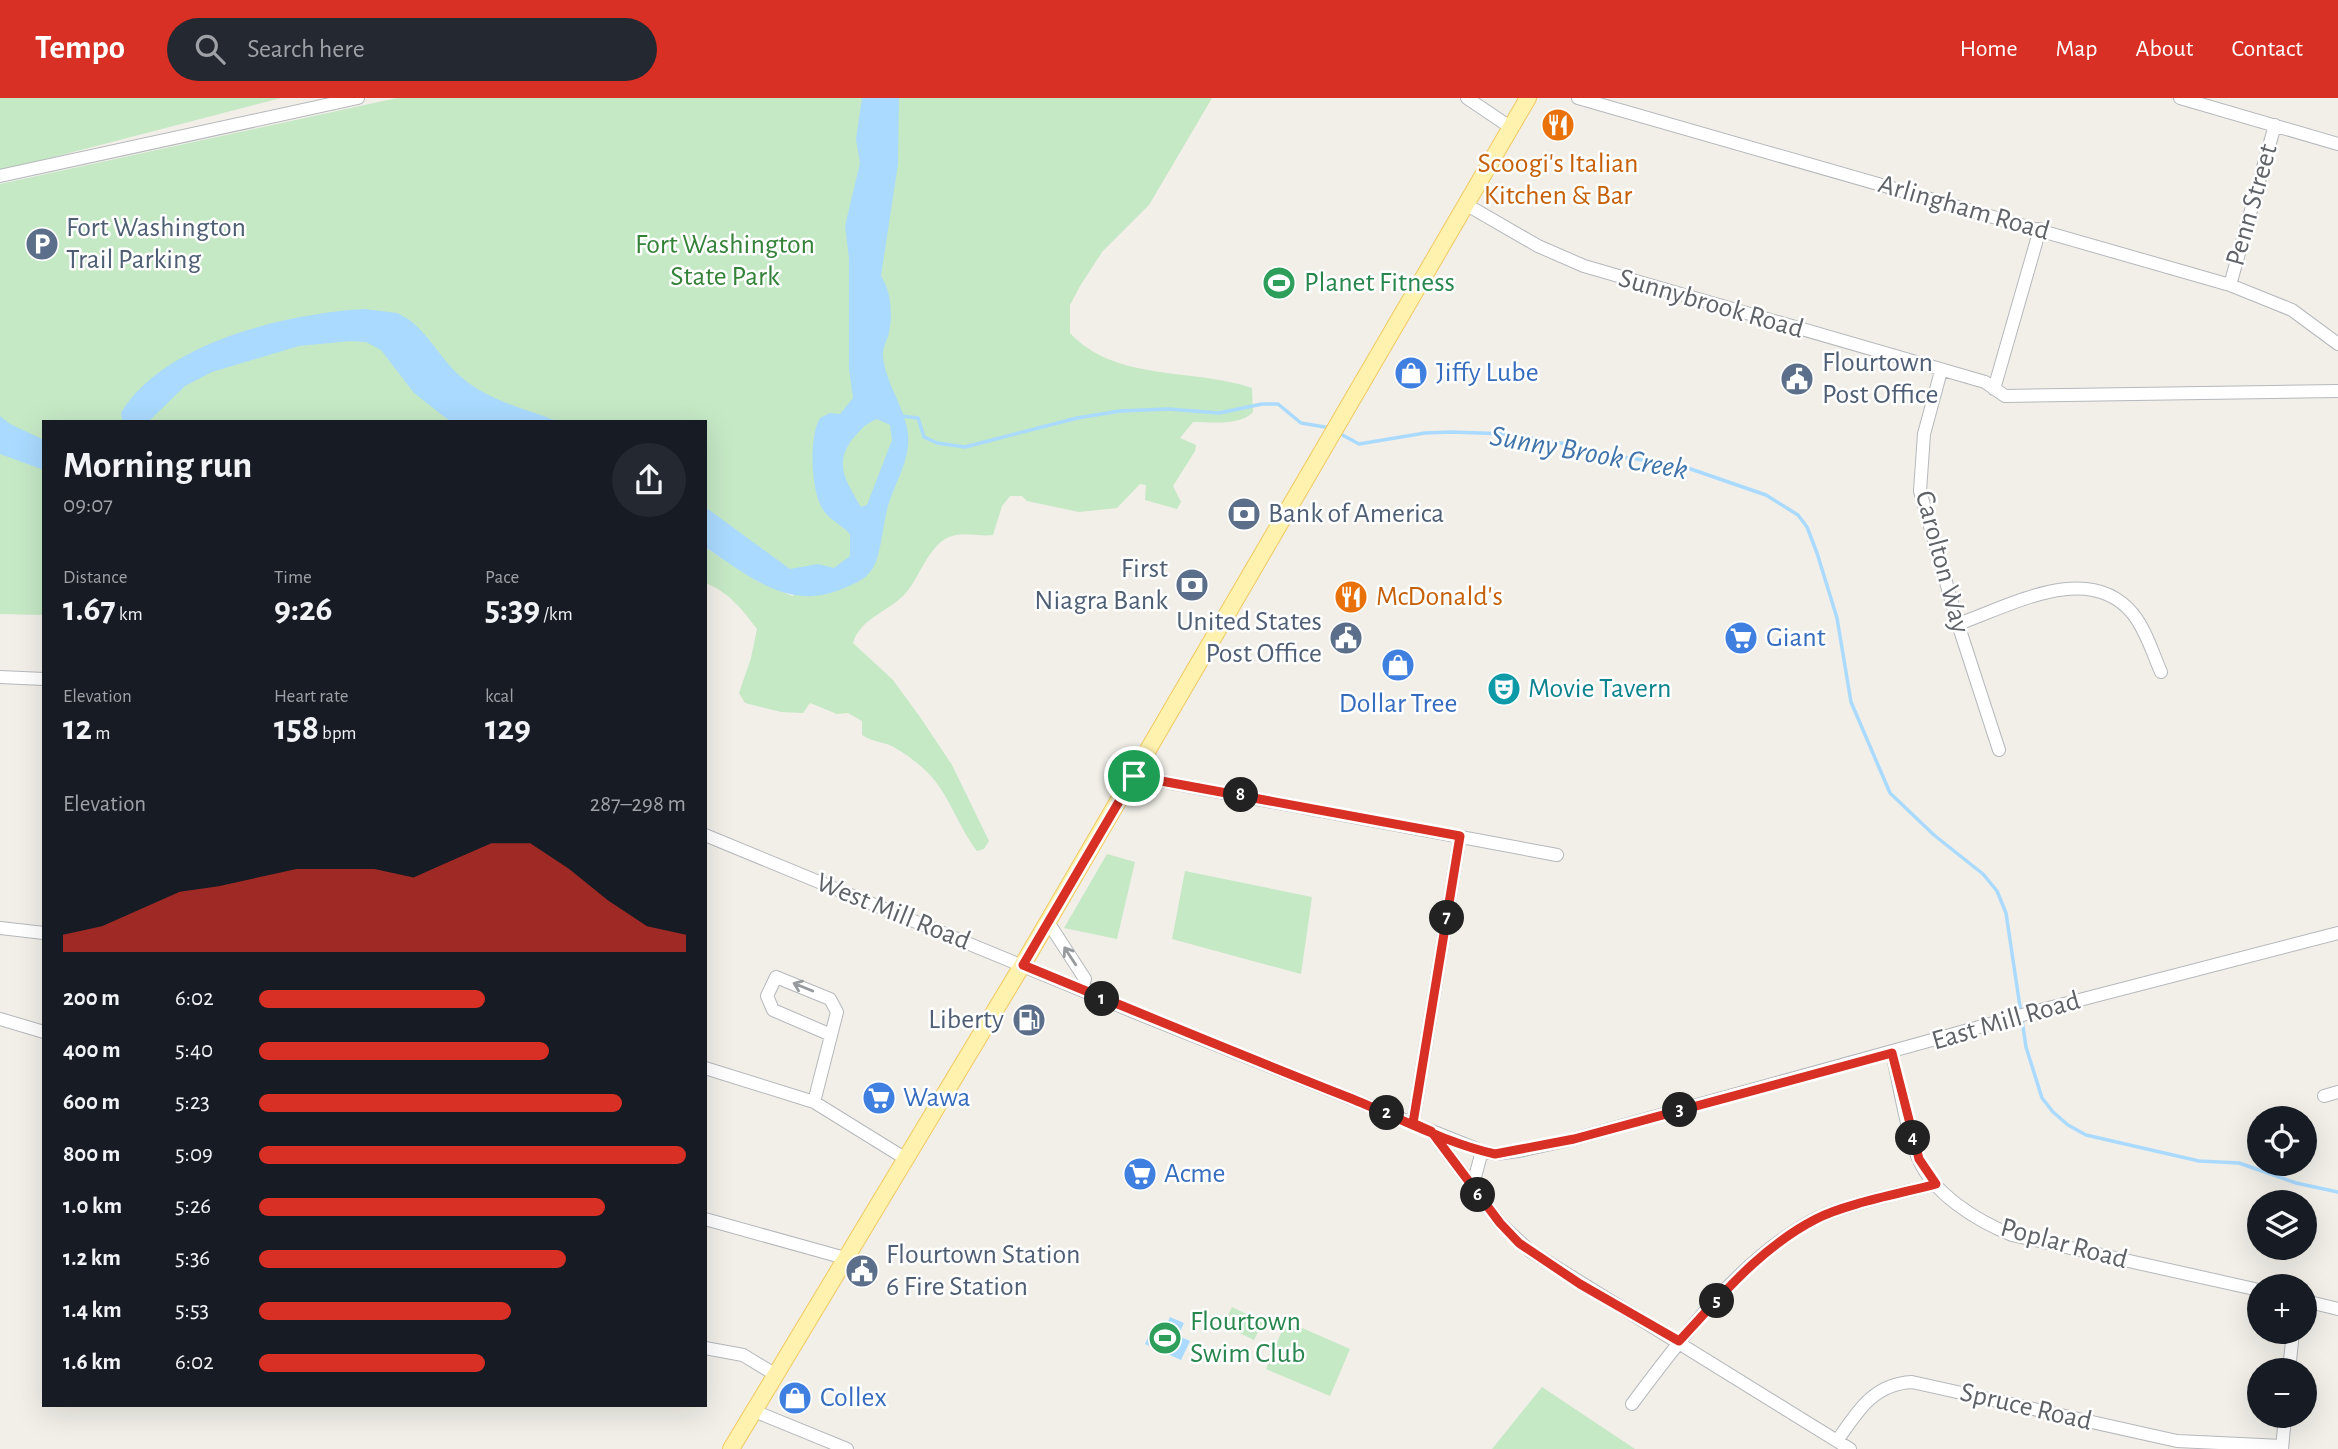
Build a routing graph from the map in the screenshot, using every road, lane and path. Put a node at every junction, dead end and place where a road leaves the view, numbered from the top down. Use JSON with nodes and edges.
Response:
{"nodes":[{"id":1,"x":358,"y":98,"type":"edge"},
{"id":2,"x":1467,"y":98,"type":"edge"},
{"id":3,"x":1528,"y":98,"type":"edge"},
{"id":4,"x":1578,"y":98,"type":"edge"},
{"id":5,"x":2180,"y":98,"type":"edge"},
{"id":6,"x":2275,"y":125,"type":"junction"},
{"id":7,"x":1510,"y":127,"type":"junction"},
{"id":8,"x":2338,"y":144,"type":"edge"},
{"id":9,"x":0,"y":176,"type":"edge"},
{"id":10,"x":1467,"y":205,"type":"junction"},
{"id":11,"x":2040,"y":229,"type":"junction"},
{"id":12,"x":2230,"y":285,"type":"junction"},
{"id":13,"x":2338,"y":344,"type":"edge"},
{"id":14,"x":1941,"y":372,"type":"junction"},
{"id":15,"x":1994,"y":389,"type":"junction"},
{"id":16,"x":2338,"y":391,"type":"edge"},
{"id":17,"x":1958,"y":624,"type":"junction"},
{"id":18,"x":2161,"y":672,"type":"dead end"},
{"id":19,"x":0,"y":677,"type":"edge"},
{"id":20,"x":42,"y":679,"type":"edge"},
{"id":21,"x":1999,"y":750,"type":"dead end"},
{"id":22,"x":1134,"y":776,"type":"junction"},
{"id":23,"x":707,"y":836,"type":"edge"},
{"id":24,"x":1460,"y":836,"type":"junction"},
{"id":25,"x":1557,"y":855,"type":"dead end"},
{"id":26,"x":1048,"y":922,"type":"junction"},
{"id":27,"x":0,"y":928,"type":"edge"},
{"id":28,"x":42,"y":933,"type":"edge"},
{"id":29,"x":2338,"y":933,"type":"edge"},
{"id":30,"x":1023,"y":965,"type":"junction"},
{"id":31,"x":1081,"y":990,"type":"junction"},
{"id":32,"x":0,"y":1019,"type":"edge"},
{"id":33,"x":42,"y":1031,"type":"edge"},
{"id":34,"x":831,"y":1035,"type":"junction"},
{"id":35,"x":1892,"y":1053,"type":"junction"},
{"id":36,"x":707,"y":1069,"type":"edge"},
{"id":37,"x":2338,"y":1093,"type":"edge"},
{"id":38,"x":2324,"y":1096,"type":"dead end"},
{"id":39,"x":814,"y":1102,"type":"junction"},
{"id":40,"x":1413,"y":1123,"type":"junction"},
{"id":41,"x":1431,"y":1131,"type":"junction"},
{"id":42,"x":1482,"y":1151,"type":"junction"},
{"id":43,"x":906,"y":1159,"type":"junction"},
{"id":44,"x":1936,"y":1184,"type":"junction"},
{"id":45,"x":1485,"y":1203,"type":"junction"},
{"id":46,"x":707,"y":1220,"type":"edge"},
{"id":47,"x":845,"y":1258,"type":"junction"},
{"id":48,"x":2247,"y":1287,"type":"edge"},
{"id":49,"x":2317,"y":1304,"type":"edge"},
{"id":50,"x":2338,"y":1309,"type":"edge"},
{"id":51,"x":1679,"y":1341,"type":"junction"},
{"id":52,"x":707,"y":1348,"type":"edge"},
{"id":53,"x":776,"y":1375,"type":"junction"},
{"id":54,"x":1632,"y":1404,"type":"dead end"},
{"id":55,"x":754,"y":1411,"type":"junction"},
{"id":56,"x":2284,"y":1428,"type":"edge"},
{"id":57,"x":1837,"y":1441,"type":"junction"},
{"id":58,"x":2282,"y":1448,"type":"edge"},
{"id":59,"x":731,"y":1449,"type":"edge"},
{"id":60,"x":847,"y":1449,"type":"edge"},
{"id":61,"x":1850,"y":1449,"type":"edge"}],
"edges":[{"from":1,"to":9,"type":"street"},
{"from":2,"to":7,"type":"street"},
{"from":3,"to":7,"type":"main road"},
{"from":4,"to":11,"type":"street","name":"Arlingham Road"},
{"from":5,"to":6,"type":"street"},
{"from":6,"to":8,"type":"street"},
{"from":6,"to":12,"type":"street","name":"Penn Street"},
{"from":7,"to":10,"type":"main road"},
{"from":10,"to":14,"type":"street","name":"Sunnybrook Road"},
{"from":10,"to":22,"type":"main road"},
{"from":11,"to":12,"type":"street","name":"Arlingham Road"},
{"from":11,"to":15,"type":"street"},
{"from":12,"to":13,"type":"street","name":"Arlingham Road"},
{"from":14,"to":15,"type":"street","name":"Sunnybrook Road"},
{"from":14,"to":17,"type":"street","name":"Carolton Way"},
{"from":15,"to":16,"type":"street","name":"Sunnybrook Road"},
{"from":17,"to":18,"type":"street"},
{"from":17,"to":21,"type":"street","name":"Carolton Way"},
{"from":19,"to":20,"type":"street"},
{"from":22,"to":24,"type":"street"},
{"from":22,"to":26,"type":"main road"},
{"from":23,"to":30,"type":"street","name":"West Mill Road"},
{"from":24,"to":25,"type":"street"},
{"from":24,"to":40,"type":"street"},
{"from":26,"to":30,"type":"main road"},
{"from":31,"to":26,"type":"street","one_way":true},
{"from":27,"to":28,"type":"street"},
{"from":29,"to":35,"type":"street","name":"East Mill Road"},
{"from":30,"to":31,"type":"street","name":"West Mill Road"},
{"from":30,"to":43,"type":"main road"},
{"from":31,"to":40,"type":"street","name":"East Mill Road"},
{"from":32,"to":33,"type":"street"},
{"from":34,"to":34,"type":"street","one_way":true},
{"from":34,"to":39,"type":"street"},
{"from":35,"to":42,"type":"street","name":"East Mill Road"},
{"from":35,"to":44,"type":"street","name":"Poplar Road"},
{"from":36,"to":39,"type":"street"},
{"from":37,"to":38,"type":"street"},
{"from":39,"to":43,"type":"street"},
{"from":40,"to":41,"type":"street","name":"East Mill Road"},
{"from":41,"to":42,"type":"street","name":"East Mill Road"},
{"from":41,"to":45,"type":"street"},
{"from":42,"to":45,"type":"street"},
{"from":43,"to":47,"type":"main road"},
{"from":44,"to":48,"type":"street","name":"Poplar Road"},
{"from":44,"to":51,"type":"street"},
{"from":45,"to":51,"type":"street"},
{"from":46,"to":47,"type":"street"},
{"from":47,"to":53,"type":"main road"},
{"from":49,"to":50,"type":"street"},
{"from":51,"to":54,"type":"street"},
{"from":51,"to":57,"type":"street"},
{"from":52,"to":53,"type":"street"},
{"from":53,"to":55,"type":"main road"},
{"from":55,"to":59,"type":"main road"},
{"from":55,"to":60,"type":"street"},
{"from":56,"to":58,"type":"street"},
{"from":57,"to":58,"type":"street","name":"Spruce Road"},
{"from":57,"to":61,"type":"street"}]}
